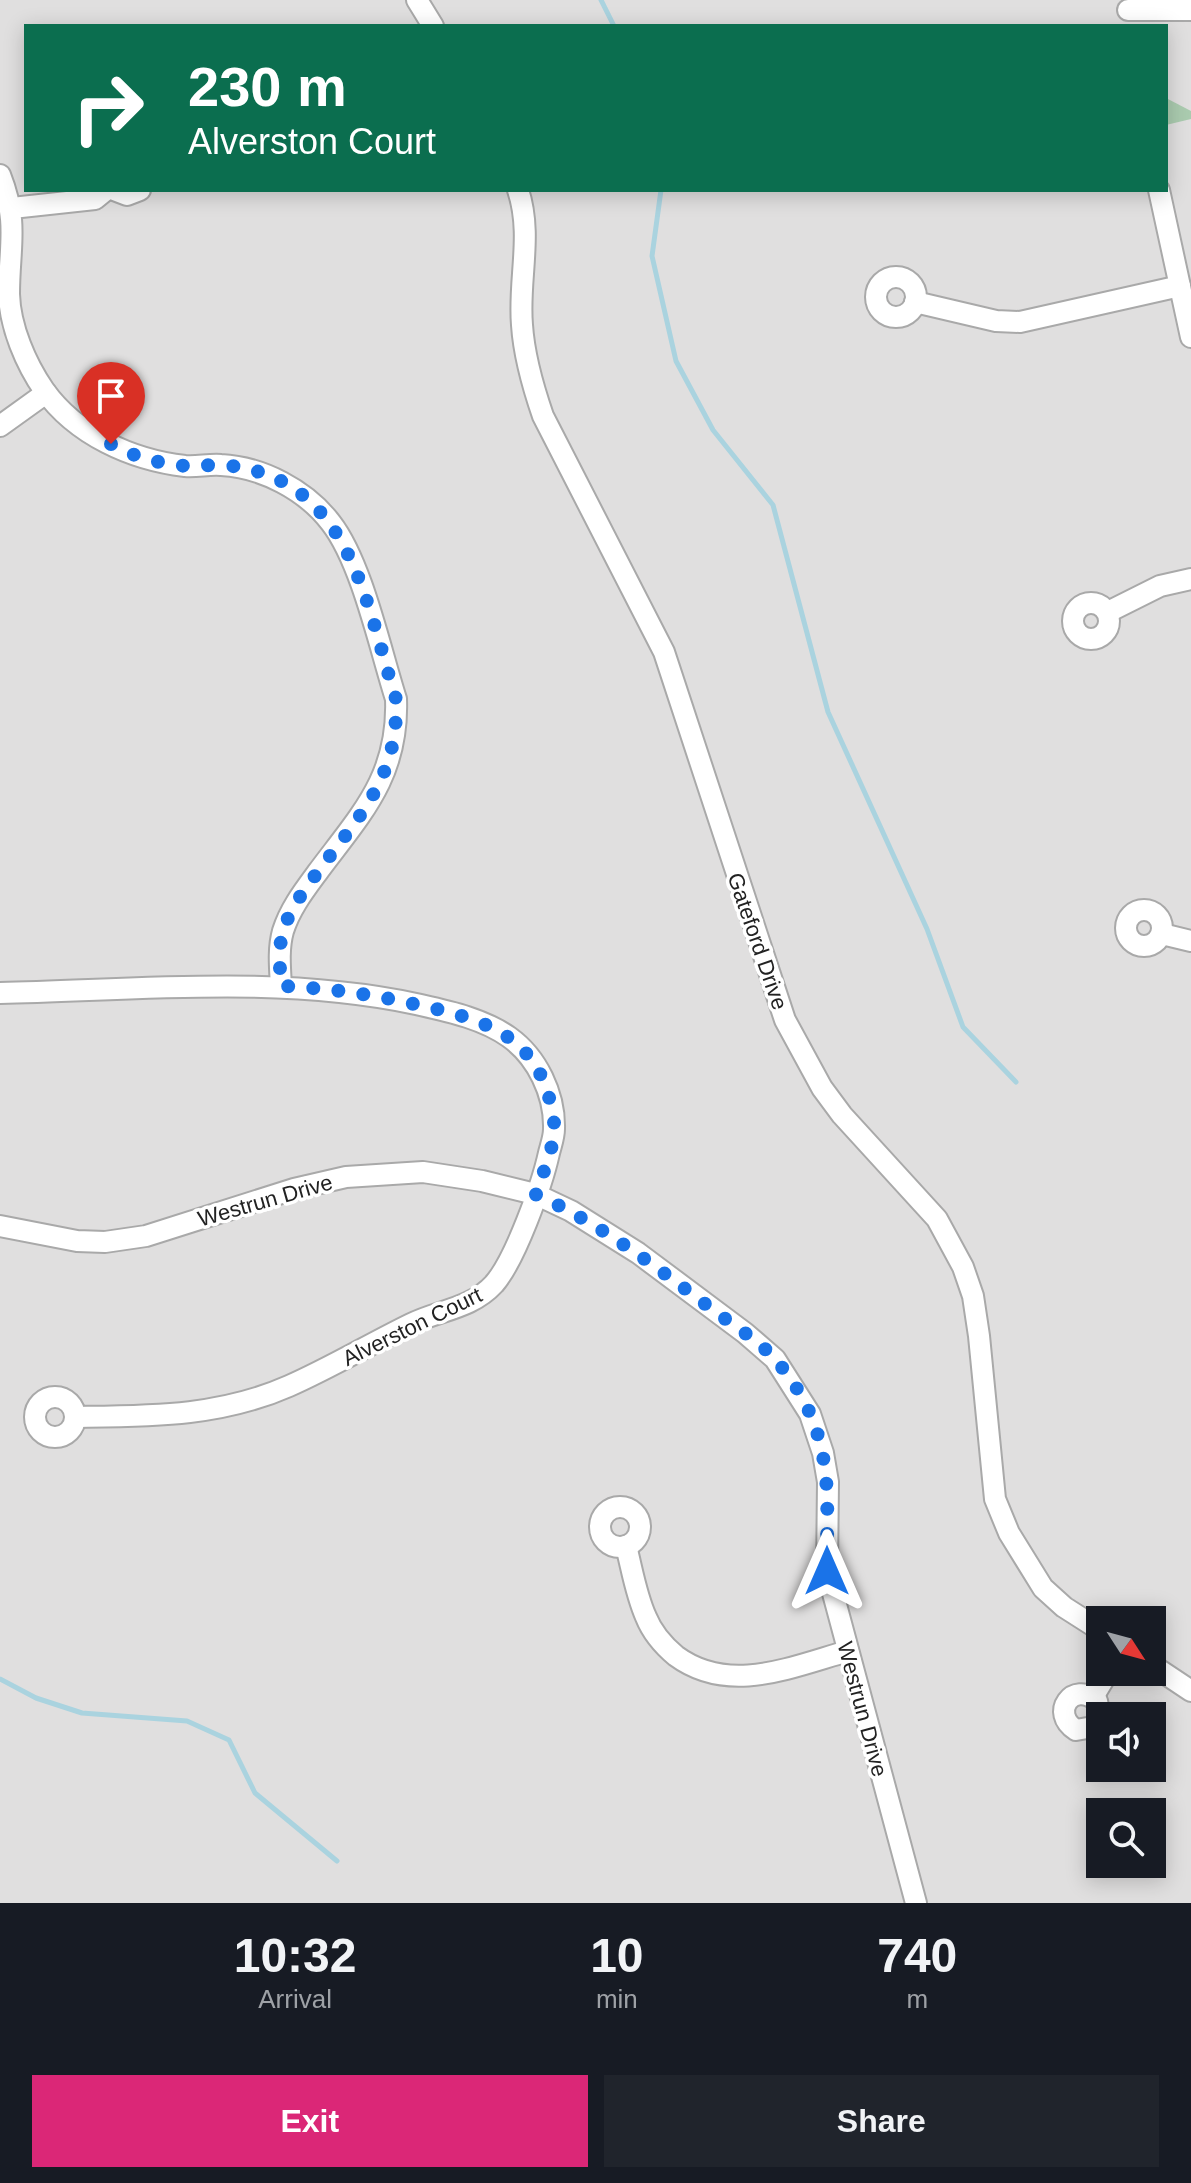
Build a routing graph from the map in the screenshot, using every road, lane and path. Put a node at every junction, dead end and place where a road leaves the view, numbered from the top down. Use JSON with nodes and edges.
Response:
{"nodes":[{"id":1,"x":417,"y":0,"type":"edge"},
{"id":2,"x":1191,"y":10,"type":"edge"},
{"id":3,"x":1128,"y":12,"type":"edge"},
{"id":4,"x":432,"y":24,"type":"edge"},
{"id":5,"x":0,"y":175,"type":"edge"},
{"id":6,"x":104,"y":192,"type":"edge"},
{"id":7,"x":518,"y":192,"type":"edge"},
{"id":8,"x":1159,"y":192,"type":"edge"},
{"id":9,"x":12,"y":208,"type":"junction"},
{"id":10,"x":1180,"y":286,"type":"junction"},
{"id":11,"x":915,"y":302,"type":"dead end"},
{"id":12,"x":1191,"y":337,"type":"edge"},
{"id":13,"x":46,"y":393,"type":"junction"},
{"id":14,"x":0,"y":426,"type":"edge"},
{"id":15,"x":1191,"y":579,"type":"edge"},
{"id":16,"x":1108,"y":612,"type":"dead end"},
{"id":17,"x":1162,"y":934,"type":"dead end"},
{"id":18,"x":1191,"y":941,"type":"edge"},
{"id":19,"x":281,"y":986,"type":"junction"},
{"id":20,"x":0,"y":993,"type":"edge"},
{"id":21,"x":535,"y":1194,"type":"junction"},
{"id":22,"x":0,"y":1226,"type":"edge"},
{"id":23,"x":75,"y":1417,"type":"dead end"},
{"id":24,"x":626,"y":1546,"type":"dead end"},
{"id":25,"x":1086,"y":1621,"type":"edge"},
{"id":26,"x":848,"y":1651,"type":"junction"},
{"id":27,"x":1166,"y":1674,"type":"edge"},
{"id":28,"x":1191,"y":1691,"type":"edge"},
{"id":29,"x":916,"y":1903,"type":"edge"}],
"edges":[{"from":1,"to":4,"type":"street"},
{"from":2,"to":3,"type":"street"},
{"from":5,"to":9,"type":"street"},
{"from":6,"to":9,"type":"street"},
{"from":7,"to":25,"type":"street","name":"Gateford Drive"},
{"from":8,"to":10,"type":"street"},
{"from":9,"to":13,"type":"street"},
{"from":10,"to":11,"type":"street"},
{"from":10,"to":12,"type":"street"},
{"from":13,"to":14,"type":"street"},
{"from":13,"to":19,"type":"street"},
{"from":15,"to":16,"type":"street"},
{"from":17,"to":18,"type":"street"},
{"from":19,"to":20,"type":"street","name":"Alverston Court"},
{"from":19,"to":21,"type":"street","name":"Alverston Court"},
{"from":21,"to":22,"type":"street","name":"Westrun Drive"},
{"from":21,"to":23,"type":"street","name":"Alverston Court"},
{"from":21,"to":26,"type":"street","name":"Westrun Drive"},
{"from":24,"to":26,"type":"street"},
{"from":26,"to":29,"type":"street","name":"Westrun Drive"},
{"from":27,"to":28,"type":"street"}]}
